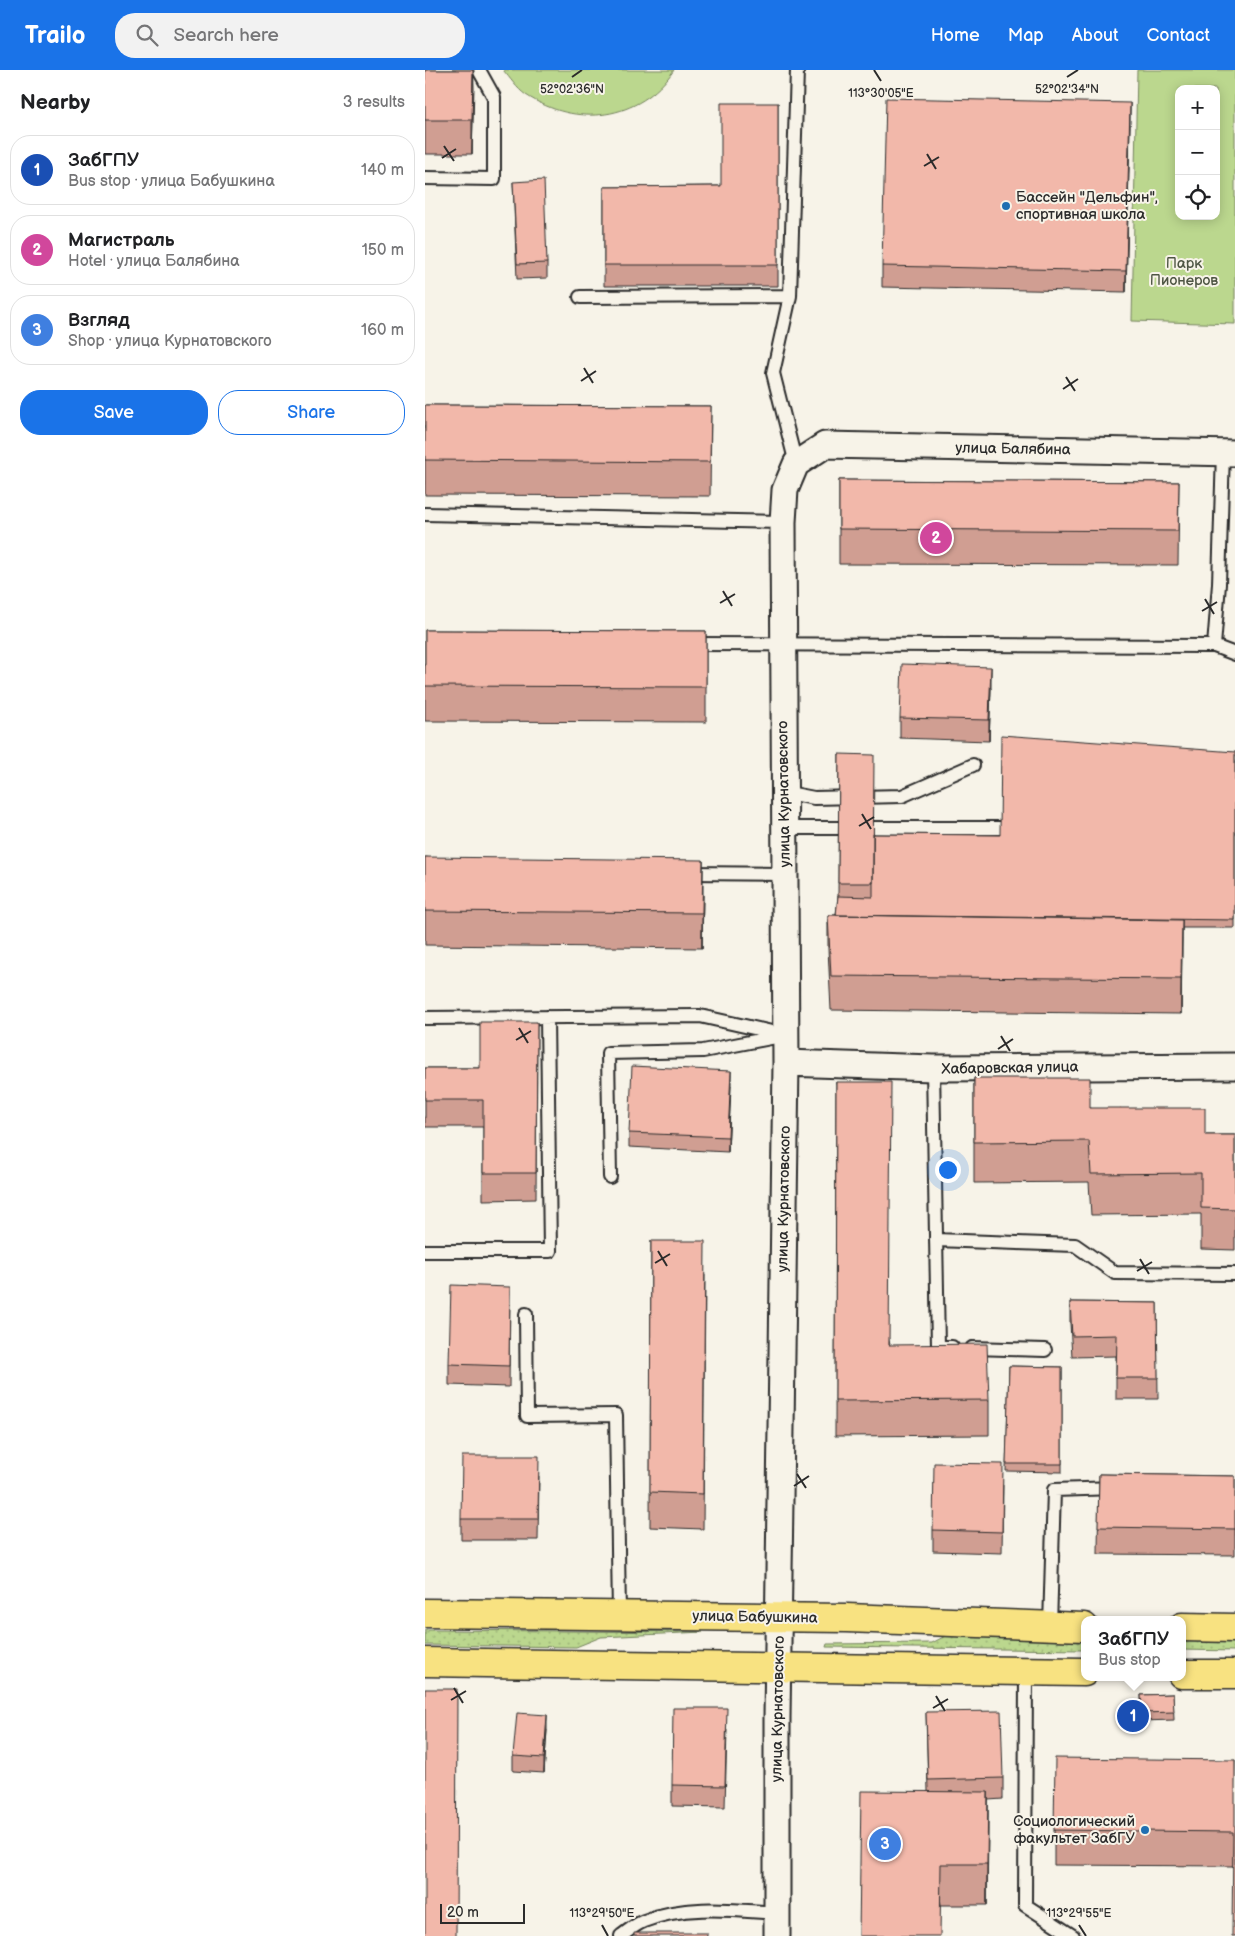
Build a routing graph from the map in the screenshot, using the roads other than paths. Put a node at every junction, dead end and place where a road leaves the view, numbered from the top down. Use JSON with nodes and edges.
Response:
{"nodes":[{"id":1,"x":479,"y":70,"type":"edge"},
{"id":2,"x":797,"y":70,"type":"edge"},
{"id":3,"x":425,"y":178,"type":"edge"},
{"id":4,"x":790,"y":296,"type":"junction"},
{"id":5,"x":580,"y":297,"type":"dead end"},
{"id":6,"x":1229,"y":453,"type":"edge"},
{"id":7,"x":796,"y":464,"type":"junction"},
{"id":8,"x":425,"y":514,"type":"edge"},
{"id":9,"x":783,"y":522,"type":"junction"},
{"id":10,"x":674,"y":644,"type":"edge"},
{"id":11,"x":783,"y":644,"type":"junction"},
{"id":12,"x":1214,"y":646,"type":"junction"},
{"id":13,"x":1235,"y":654,"type":"edge"},
{"id":14,"x":973,"y":764,"type":"dead end"},
{"id":15,"x":783,"y":792,"type":"junction"},
{"id":16,"x":785,"y":828,"type":"junction"},
{"id":17,"x":1032,"y":828,"type":"edge"},
{"id":18,"x":675,"y":873,"type":"edge"},
{"id":19,"x":785,"y":874,"type":"junction"},
{"id":20,"x":547,"y":1017,"type":"junction"},
{"id":21,"x":425,"y":1018,"type":"edge"},
{"id":22,"x":785,"y":1035,"type":"junction"},
{"id":23,"x":786,"y":1063,"type":"junction"},
{"id":24,"x":1235,"y":1066,"type":"edge"},
{"id":25,"x":933,"y":1068,"type":"junction"},
{"id":26,"x":610,"y":1177,"type":"dead end"},
{"id":27,"x":936,"y":1240,"type":"junction"},
{"id":28,"x":425,"y":1251,"type":"edge"},
{"id":29,"x":1235,"y":1274,"type":"edge"},
{"id":30,"x":526,"y":1314,"type":"dead end"},
{"id":31,"x":1045,"y":1350,"type":"dead end"},
{"id":32,"x":1130,"y":1487,"type":"edge"},
{"id":33,"x":425,"y":1613,"type":"edge"},
{"id":34,"x":619,"y":1615,"type":"junction"},
{"id":35,"x":780,"y":1618,"type":"junction"},
{"id":36,"x":1050,"y":1626,"type":"junction"},
{"id":37,"x":1081,"y":1626,"type":"edge"},
{"id":38,"x":1186,"y":1627,"type":"edge"},
{"id":39,"x":1235,"y":1628,"type":"edge"},
{"id":40,"x":425,"y":1662,"type":"edge"},
{"id":41,"x":778,"y":1668,"type":"junction"},
{"id":42,"x":1026,"y":1672,"type":"junction"},
{"id":43,"x":1081,"y":1672,"type":"edge"},
{"id":44,"x":1186,"y":1674,"type":"edge"},
{"id":45,"x":1235,"y":1674,"type":"edge"},
{"id":46,"x":777,"y":1924,"type":"edge"},
{"id":47,"x":621,"y":1936,"type":"edge"},
{"id":48,"x":1073,"y":1936,"type":"edge"}],
"edges":[{"from":1,"to":3,"type":"lane"},
{"from":2,"to":4,"type":"lane"},
{"from":4,"to":5,"type":"lane"},
{"from":4,"to":7,"type":"lane"},
{"from":6,"to":7,"type":"street","name":"улица Балябина"},
{"from":6,"to":12,"type":"lane"},
{"from":7,"to":9,"type":"street","name":"улица Курнатовского"},
{"from":8,"to":9,"type":"lane"},
{"from":9,"to":11,"type":"street","name":"улица Курнатовского"},
{"from":10,"to":11,"type":"lane"},
{"from":11,"to":12,"type":"lane"},
{"from":11,"to":15,"type":"street","name":"улица Курнатовского"},
{"from":12,"to":13,"type":"lane"},
{"from":14,"to":15,"type":"lane"},
{"from":15,"to":16,"type":"street","name":"улица Курнатовского"},
{"from":16,"to":17,"type":"lane"},
{"from":16,"to":19,"type":"street","name":"улица Курнатовского"},
{"from":18,"to":19,"type":"lane"},
{"from":19,"to":22,"type":"street","name":"улица Курнатовского"},
{"from":20,"to":21,"type":"lane"},
{"from":20,"to":22,"type":"lane"},
{"from":20,"to":28,"type":"lane"},
{"from":22,"to":23,"type":"street","name":"улица Курнатовского"},
{"from":22,"to":26,"type":"lane"},
{"from":23,"to":25,"type":"street","name":"Хабаровская улица"},
{"from":23,"to":35,"type":"street","name":"улица Курнатовского"},
{"from":24,"to":25,"type":"street","name":"Хабаровская улица"},
{"from":25,"to":27,"type":"lane"},
{"from":27,"to":29,"type":"lane"},
{"from":27,"to":31,"type":"lane"},
{"from":30,"to":34,"type":"lane"},
{"from":32,"to":36,"type":"lane"},
{"from":33,"to":34,"type":"main road","name":"улица Бабушкина"},
{"from":34,"to":35,"type":"main road","name":"улица Бабушкина"},
{"from":35,"to":36,"type":"main road","name":"улица Бабушкина"},
{"from":35,"to":41,"type":"street","name":"улица Курнатовского"},
{"from":36,"to":37,"type":"main road","name":"улица Бабушкина"},
{"from":38,"to":39,"type":"main road"},
{"from":40,"to":41,"type":"main road"},
{"from":41,"to":42,"type":"main road"},
{"from":41,"to":46,"type":"street","name":"улица Курнатовского"},
{"from":42,"to":43,"type":"main road"},
{"from":42,"to":48,"type":"lane"},
{"from":44,"to":45,"type":"main road"},
{"from":46,"to":47,"type":"lane"}]}
